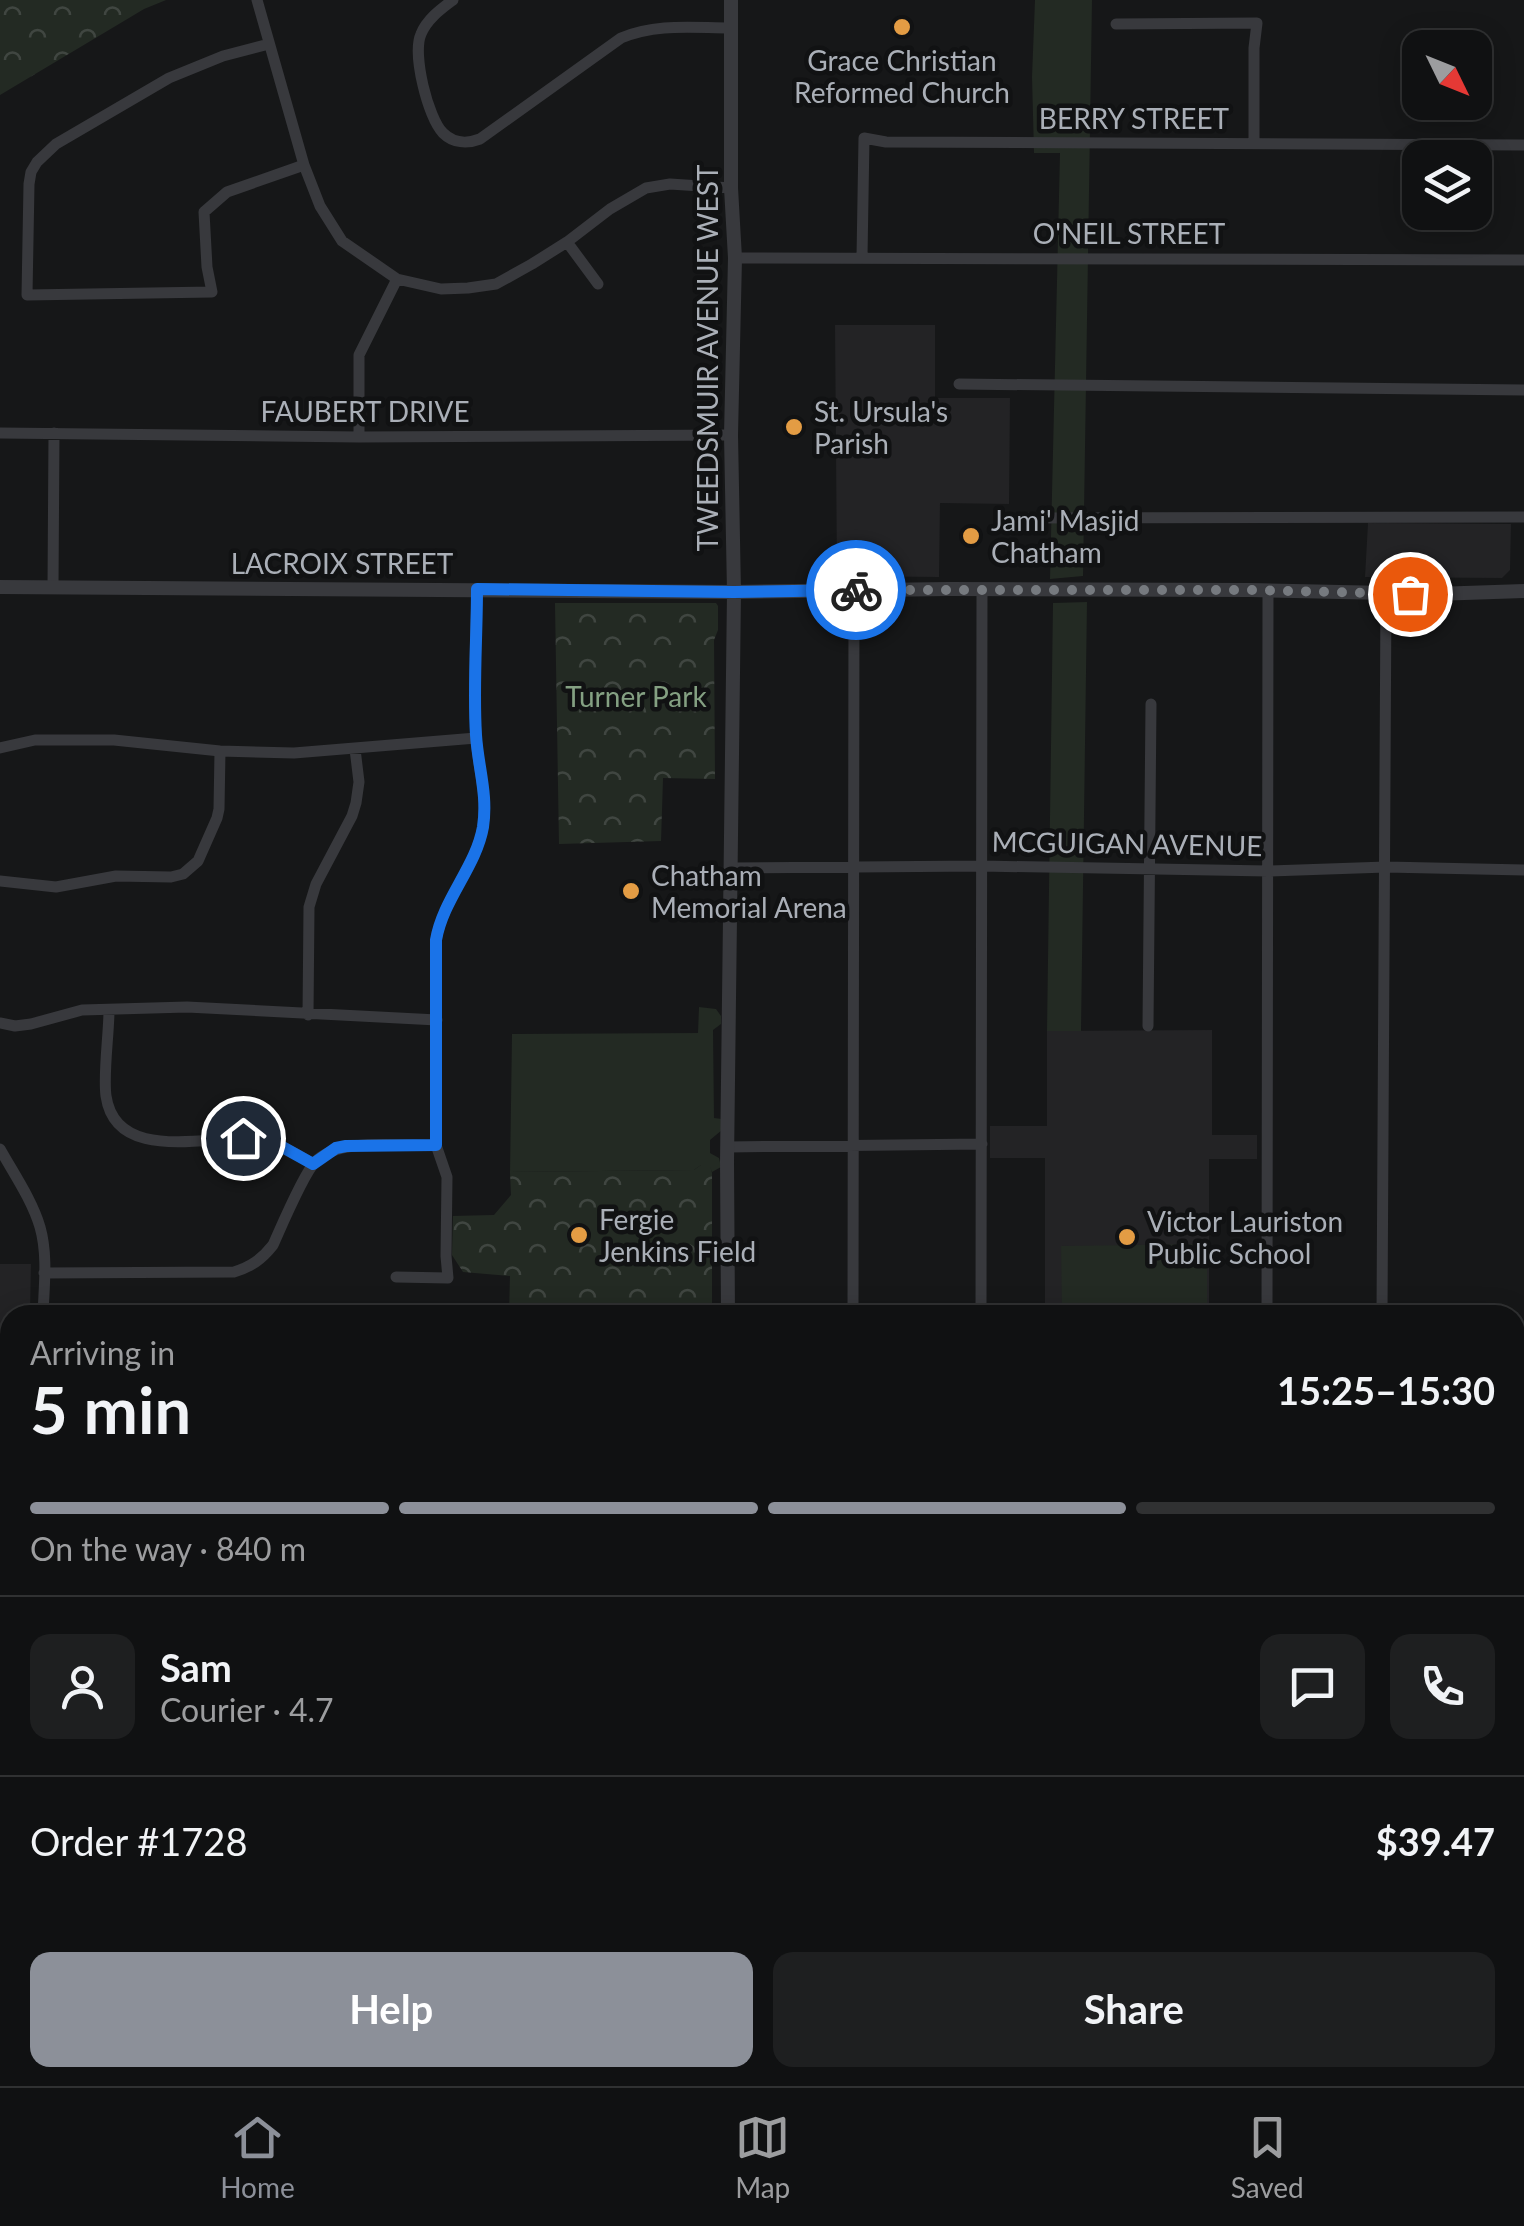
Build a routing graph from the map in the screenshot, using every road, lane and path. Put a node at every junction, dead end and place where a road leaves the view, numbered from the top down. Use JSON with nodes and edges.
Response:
{"nodes":[{"id":1,"x":257,"y":0,"type":"edge"},
{"id":2,"x":454,"y":0,"type":"edge"},
{"id":3,"x":731,"y":0,"type":"edge"},
{"id":4,"x":1116,"y":24,"type":"dead end"},
{"id":5,"x":731,"y":28,"type":"junction"},
{"id":6,"x":269,"y":44,"type":"junction"},
{"id":7,"x":1254,"y":143,"type":"junction"},
{"id":8,"x":1524,"y":145,"type":"edge"},
{"id":9,"x":304,"y":165,"type":"junction"},
{"id":10,"x":731,"y":188,"type":"junction"},
{"id":11,"x":567,"y":242,"type":"junction"},
{"id":12,"x":862,"y":257,"type":"junction"},
{"id":13,"x":734,"y":258,"type":"junction"},
{"id":14,"x":1524,"y":260,"type":"edge"},
{"id":15,"x":397,"y":279,"type":"junction"},
{"id":16,"x":598,"y":284,"type":"dead end"},
{"id":17,"x":958,"y":384,"type":"dead end"},
{"id":18,"x":1524,"y":390,"type":"edge"},
{"id":19,"x":0,"y":433,"type":"edge"},
{"id":20,"x":54,"y":434,"type":"junction"},
{"id":21,"x":731,"y":436,"type":"junction"},
{"id":22,"x":359,"y":437,"type":"junction"},
{"id":23,"x":1524,"y":517,"type":"edge"},
{"id":24,"x":1016,"y":518,"type":"dead end"},
{"id":25,"x":0,"y":587,"type":"edge"},
{"id":26,"x":53,"y":587,"type":"junction"},
{"id":27,"x":477,"y":589,"type":"junction"},
{"id":28,"x":982,"y":589,"type":"junction"},
{"id":29,"x":854,"y":590,"type":"junction"},
{"id":30,"x":1268,"y":590,"type":"junction"},
{"id":31,"x":1524,"y":591,"type":"edge"},
{"id":32,"x":734,"y":592,"type":"junction"},
{"id":33,"x":1386,"y":593,"type":"junction"},
{"id":34,"x":1151,"y":704,"type":"dead end"},
{"id":35,"x":476,"y":738,"type":"junction"},
{"id":36,"x":0,"y":748,"type":"edge"},
{"id":37,"x":355,"y":749,"type":"junction"},
{"id":38,"x":220,"y":751,"type":"junction"},
{"id":39,"x":855,"y":866,"type":"junction"},
{"id":40,"x":981,"y":866,"type":"junction"},
{"id":41,"x":1386,"y":867,"type":"junction"},
{"id":42,"x":730,"y":868,"type":"junction"},
{"id":43,"x":1149,"y":869,"type":"junction"},
{"id":44,"x":1524,"y":870,"type":"edge"},
{"id":45,"x":1268,"y":871,"type":"junction"},
{"id":46,"x":0,"y":881,"type":"edge"},
{"id":47,"x":109,"y":1010,"type":"junction"},
{"id":48,"x":308,"y":1014,"type":"junction"},
{"id":49,"x":437,"y":1020,"type":"junction"},
{"id":50,"x":0,"y":1023,"type":"edge"},
{"id":51,"x":1148,"y":1026,"type":"dead end"},
{"id":52,"x":982,"y":1144,"type":"junction"},
{"id":53,"x":436,"y":1145,"type":"junction"},
{"id":54,"x":852,"y":1146,"type":"junction"},
{"id":55,"x":728,"y":1147,"type":"junction"},
{"id":56,"x":0,"y":1149,"type":"edge"},
{"id":57,"x":313,"y":1164,"type":"junction"},
{"id":58,"x":44,"y":1273,"type":"junction"},
{"id":59,"x":396,"y":1278,"type":"dead end"},
{"id":60,"x":43,"y":1305,"type":"edge"},
{"id":61,"x":728,"y":1305,"type":"edge"},
{"id":62,"x":853,"y":1305,"type":"edge"},
{"id":63,"x":981,"y":1305,"type":"edge"},
{"id":64,"x":1267,"y":1305,"type":"edge"},
{"id":65,"x":1382,"y":1305,"type":"edge"}],
"edges":[{"from":1,"to":6,"type":"street"},
{"from":2,"to":5,"type":"street"},
{"from":3,"to":5,"type":"street","name":"TWEEDSMUIR AVENUE WEST"},
{"from":4,"to":7,"type":"street"},
{"from":5,"to":10,"type":"street","name":"TWEEDSMUIR AVENUE WEST"},
{"from":6,"to":9,"type":"street"},
{"from":6,"to":9,"type":"street"},
{"from":7,"to":8,"type":"street","name":"BERRY STREET"},
{"from":7,"to":12,"type":"street","name":"BERRY STREET"},
{"from":9,"to":15,"type":"street"},
{"from":10,"to":11,"type":"street"},
{"from":10,"to":13,"type":"street","name":"TWEEDSMUIR AVENUE WEST"},
{"from":11,"to":15,"type":"street"},
{"from":11,"to":16,"type":"street"},
{"from":12,"to":13,"type":"street","name":"O'NEIL STREET"},
{"from":12,"to":14,"type":"street","name":"O'NEIL STREET"},
{"from":13,"to":21,"type":"street","name":"TWEEDSMUIR AVENUE WEST"},
{"from":15,"to":22,"type":"street"},
{"from":17,"to":18,"type":"street"},
{"from":19,"to":20,"type":"street","name":"FAUBERT DRIVE"},
{"from":20,"to":22,"type":"street","name":"FAUBERT DRIVE"},
{"from":20,"to":26,"type":"street"},
{"from":21,"to":22,"type":"street","name":"FAUBERT DRIVE"},
{"from":21,"to":32,"type":"street","name":"TWEEDSMUIR AVENUE WEST"},
{"from":23,"to":24,"type":"street"},
{"from":25,"to":26,"type":"street","name":"LACROIX STREET"},
{"from":26,"to":27,"type":"street","name":"LACROIX STREET"},
{"from":27,"to":32,"type":"street","name":"LACROIX STREET"},
{"from":27,"to":35,"type":"street"},
{"from":28,"to":29,"type":"street","name":"LACROIX STREET"},
{"from":28,"to":30,"type":"street","name":"LACROIX STREET"},
{"from":28,"to":40,"type":"street"},
{"from":29,"to":32,"type":"street","name":"LACROIX STREET"},
{"from":29,"to":39,"type":"street"},
{"from":30,"to":33,"type":"street","name":"LACROIX STREET"},
{"from":30,"to":45,"type":"street"},
{"from":31,"to":33,"type":"street","name":"LACROIX STREET"},
{"from":32,"to":42,"type":"street","name":"TWEEDSMUIR AVENUE WEST"},
{"from":33,"to":41,"type":"street"},
{"from":34,"to":43,"type":"street"},
{"from":35,"to":37,"type":"street"},
{"from":35,"to":49,"type":"street"},
{"from":36,"to":38,"type":"street"},
{"from":37,"to":38,"type":"street"},
{"from":37,"to":48,"type":"street"},
{"from":38,"to":46,"type":"street"},
{"from":39,"to":40,"type":"street","name":"MCGUIGAN AVENUE"},
{"from":39,"to":42,"type":"street","name":"MCGUIGAN AVENUE"},
{"from":39,"to":54,"type":"street"},
{"from":40,"to":43,"type":"street","name":"MCGUIGAN AVENUE"},
{"from":40,"to":52,"type":"street"},
{"from":41,"to":44,"type":"street","name":"MCGUIGAN AVENUE"},
{"from":41,"to":45,"type":"street","name":"MCGUIGAN AVENUE"},
{"from":41,"to":65,"type":"street"},
{"from":42,"to":55,"type":"street","name":"TWEEDSMUIR AVENUE WEST"},
{"from":43,"to":45,"type":"street","name":"MCGUIGAN AVENUE"},
{"from":43,"to":51,"type":"street"},
{"from":45,"to":64,"type":"street"},
{"from":47,"to":48,"type":"street"},
{"from":47,"to":50,"type":"street"},
{"from":47,"to":57,"type":"street"},
{"from":48,"to":49,"type":"street"},
{"from":49,"to":53,"type":"street"},
{"from":52,"to":54,"type":"street"},
{"from":52,"to":63,"type":"street"},
{"from":53,"to":57,"type":"street"},
{"from":53,"to":59,"type":"street"},
{"from":54,"to":55,"type":"street"},
{"from":54,"to":62,"type":"street"},
{"from":55,"to":61,"type":"street","name":"TWEEDSMUIR AVENUE WEST"},
{"from":56,"to":58,"type":"street"},
{"from":57,"to":58,"type":"street"},
{"from":58,"to":60,"type":"street"}]}
